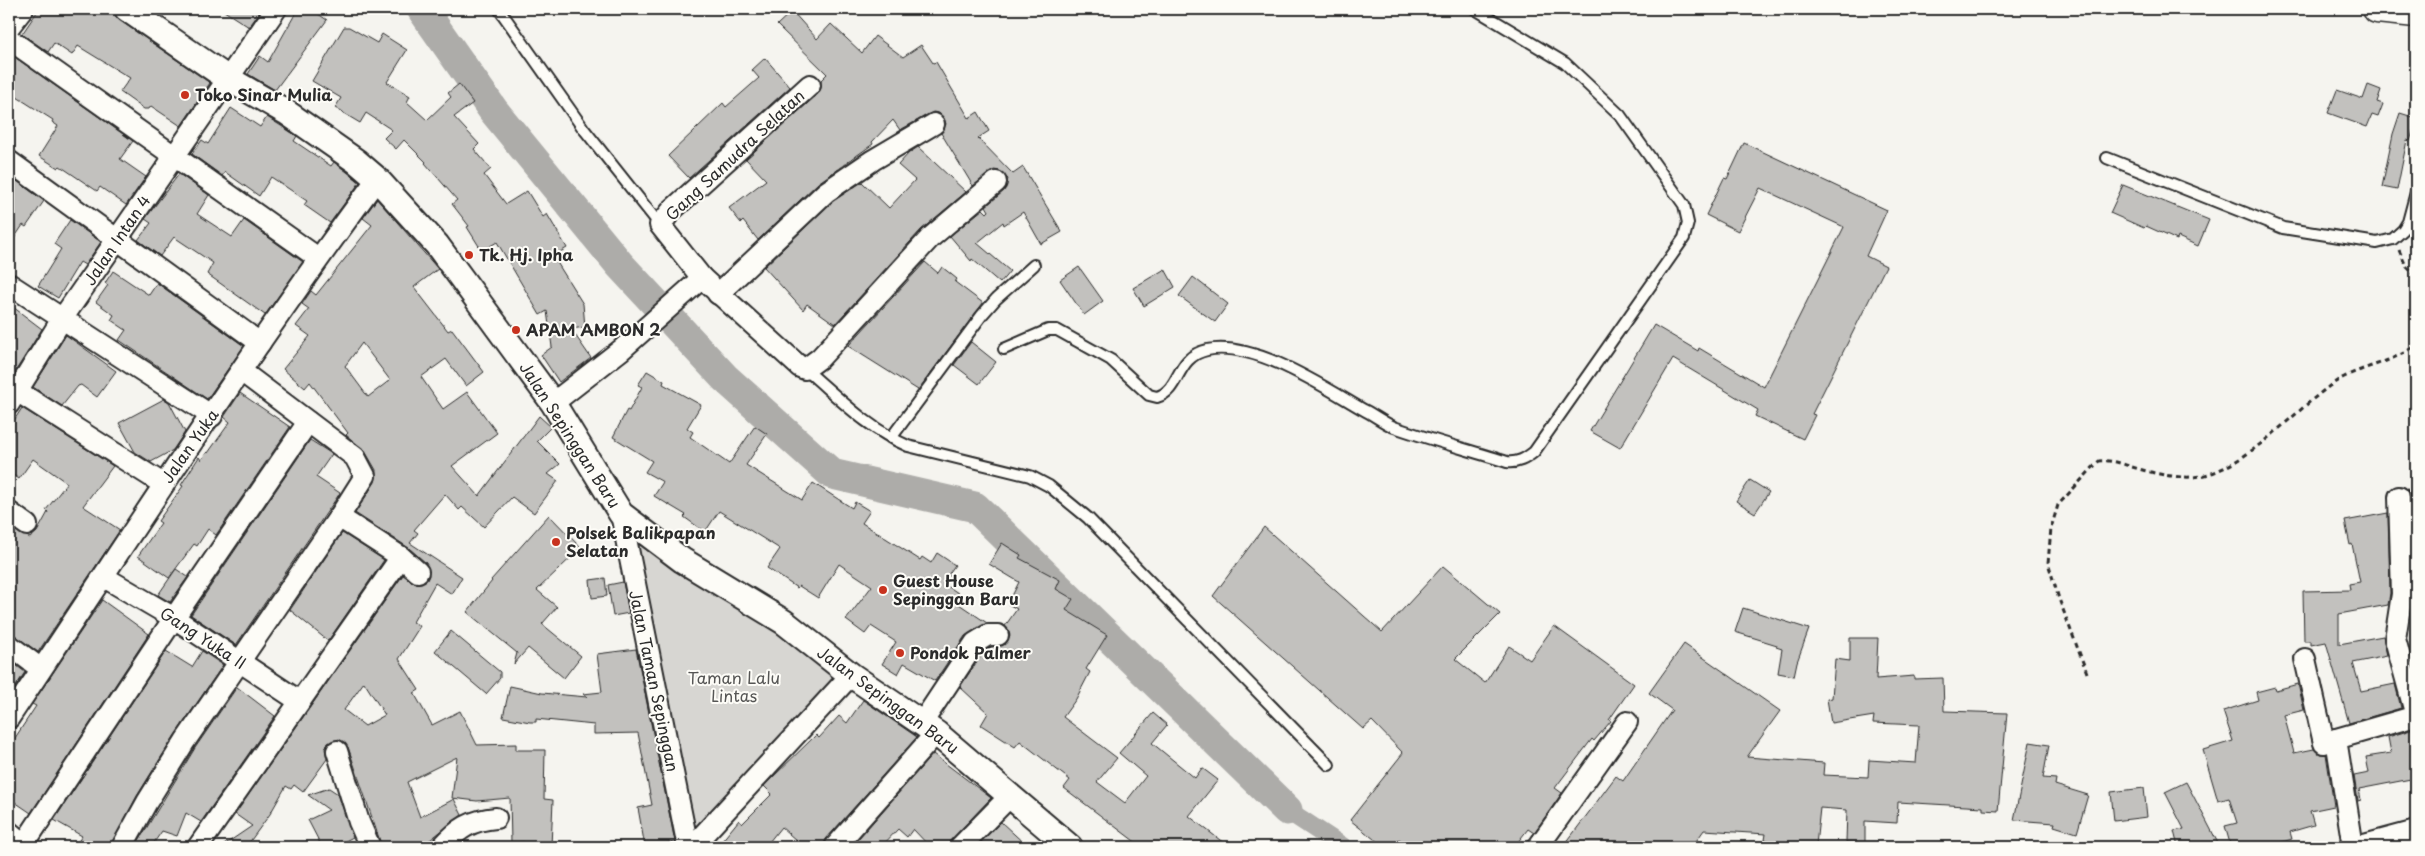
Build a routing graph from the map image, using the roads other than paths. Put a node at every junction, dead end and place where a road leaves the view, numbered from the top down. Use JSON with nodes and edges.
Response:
{"nodes":[{"id":1,"x":23,"y":9,"type":"edge"},
{"id":2,"x":127,"y":9,"type":"edge"},
{"id":3,"x":276,"y":9,"type":"edge"},
{"id":4,"x":499,"y":9,"type":"edge"},
{"id":5,"x":1475,"y":9,"type":"edge"},
{"id":6,"x":2376,"y":9,"type":"edge"},
{"id":7,"x":2416,"y":12,"type":"edge"},
{"id":8,"x":9,"y":27,"type":"edge"},
{"id":9,"x":9,"y":39,"type":"edge"},
{"id":10,"x":227,"y":78,"type":"junction"},
{"id":11,"x":810,"y":85,"type":"dead end"},
{"id":12,"x":934,"y":124,"type":"dead end"},
{"id":13,"x":175,"y":155,"type":"junction"},
{"id":14,"x":2107,"y":158,"type":"dead end"},
{"id":15,"x":9,"y":161,"type":"edge"},
{"id":16,"x":377,"y":179,"type":"junction"},
{"id":17,"x":996,"y":182,"type":"dead end"},
{"id":18,"x":2416,"y":192,"type":"edge"},
{"id":19,"x":660,"y":225,"type":"junction"},
{"id":20,"x":118,"y":241,"type":"junction"},
{"id":21,"x":318,"y":258,"type":"junction"},
{"id":22,"x":1034,"y":265,"type":"dead end"},
{"id":23,"x":697,"y":282,"type":"junction"},
{"id":24,"x":9,"y":284,"type":"edge"},
{"id":25,"x":718,"y":294,"type":"junction"},
{"id":26,"x":62,"y":319,"type":"junction"},
{"id":27,"x":260,"y":343,"type":"junction"},
{"id":28,"x":1004,"y":349,"type":"dead end"},
{"id":29,"x":805,"y":369,"type":"junction"},
{"id":30,"x":241,"y":371,"type":"junction"},
{"id":31,"x":12,"y":394,"type":"edge"},
{"id":32,"x":553,"y":403,"type":"junction"},
{"id":33,"x":212,"y":416,"type":"junction"},
{"id":34,"x":308,"y":422,"type":"junction"},
{"id":35,"x":891,"y":438,"type":"junction"},
{"id":36,"x":163,"y":484,"type":"junction"},
{"id":37,"x":2399,"y":497,"type":"dead end"},
{"id":38,"x":9,"y":512,"type":"edge"},
{"id":39,"x":621,"y":514,"type":"junction"},
{"id":40,"x":339,"y":517,"type":"junction"},
{"id":41,"x":27,"y":525,"type":"dead end"},
{"id":42,"x":401,"y":557,"type":"junction"},
{"id":43,"x":418,"y":572,"type":"dead end"},
{"id":44,"x":104,"y":577,"type":"junction"},
{"id":45,"x":174,"y":618,"type":"junction"},
{"id":46,"x":998,"y":635,"type":"dead end"},
{"id":47,"x":9,"y":645,"type":"edge"},
{"id":48,"x":2304,"y":659,"type":"dead end"},
{"id":49,"x":239,"y":661,"type":"junction"},
{"id":50,"x":41,"y":669,"type":"junction"},
{"id":51,"x":851,"y":675,"type":"junction"},
{"id":52,"x":299,"y":701,"type":"junction"},
{"id":53,"x":9,"y":718,"type":"edge"},
{"id":54,"x":1627,"y":722,"type":"dead end"},
{"id":55,"x":929,"y":728,"type":"junction"},
{"id":56,"x":2336,"y":739,"type":"junction"},
{"id":57,"x":337,"y":751,"type":"dead end"},
{"id":58,"x":1329,"y":765,"type":"dead end"},
{"id":59,"x":1010,"y":796,"type":"junction"},
{"id":60,"x":496,"y":818,"type":"dead end"},
{"id":61,"x":2416,"y":832,"type":"edge"},
{"id":62,"x":20,"y":841,"type":"edge"},
{"id":63,"x":122,"y":847,"type":"edge"},
{"id":64,"x":198,"y":847,"type":"edge"},
{"id":65,"x":370,"y":847,"type":"edge"},
{"id":66,"x":442,"y":847,"type":"edge"},
{"id":67,"x":690,"y":847,"type":"edge"},
{"id":68,"x":835,"y":847,"type":"edge"},
{"id":69,"x":960,"y":847,"type":"edge"},
{"id":70,"x":1070,"y":847,"type":"edge"},
{"id":71,"x":1538,"y":847,"type":"edge"},
{"id":72,"x":2353,"y":847,"type":"edge"},
{"id":73,"x":2364,"y":847,"type":"edge"}],
"edges":[{"from":1,"to":8,"type":"street"},
{"from":2,"to":10,"type":"street","name":"Jalan Sepinggan Baru"},
{"from":3,"to":10,"type":"street","name":"Jalan Intan 4"},
{"from":4,"to":19,"type":"lane"},
{"from":5,"to":28,"type":"lane"},
{"from":6,"to":7,"type":"highway"},
{"from":9,"to":13,"type":"street"},
{"from":10,"to":13,"type":"street","name":"Jalan Intan 4"},
{"from":10,"to":16,"type":"street","name":"Jalan Sepinggan Baru"},
{"from":11,"to":19,"type":"street","name":"Gang Samudra Selatan"},
{"from":12,"to":25,"type":"street"},
{"from":13,"to":20,"type":"street","name":"Jalan Intan 4"},
{"from":13,"to":21,"type":"street"},
{"from":14,"to":18,"type":"lane"},
{"from":15,"to":20,"type":"street"},
{"from":16,"to":21,"type":"street","name":"Jalan Yuka"},
{"from":16,"to":32,"type":"street","name":"Jalan Sepinggan Baru"},
{"from":17,"to":29,"type":"street"},
{"from":19,"to":23,"type":"street"},
{"from":20,"to":26,"type":"street","name":"Jalan Intan 4"},
{"from":20,"to":27,"type":"street"},
{"from":21,"to":27,"type":"street","name":"Jalan Yuka"},
{"from":22,"to":35,"type":"lane"},
{"from":23,"to":25,"type":"street"},
{"from":23,"to":32,"type":"street"},
{"from":24,"to":26,"type":"street"},
{"from":25,"to":29,"type":"street"},
{"from":26,"to":31,"type":"street","name":"Jalan Intan 4"},
{"from":26,"to":33,"type":"street"},
{"from":27,"to":30,"type":"street","name":"Jalan Yuka"},
{"from":29,"to":35,"type":"lane"},
{"from":30,"to":33,"type":"street","name":"Jalan Yuka"},
{"from":30,"to":34,"type":"street"},
{"from":31,"to":36,"type":"street"},
{"from":32,"to":39,"type":"street","name":"Jalan Sepinggan Baru"},
{"from":33,"to":36,"type":"street","name":"Jalan Yuka"},
{"from":34,"to":40,"type":"street"},
{"from":34,"to":45,"type":"street"},
{"from":35,"to":58,"type":"lane"},
{"from":36,"to":44,"type":"street","name":"Jalan Yuka"},
{"from":37,"to":56,"type":"street"},
{"from":38,"to":41,"type":"street"},
{"from":39,"to":51,"type":"street","name":"Jalan Sepinggan Baru"},
{"from":39,"to":67,"type":"street","name":"Jalan Taman Sepinggan"},
{"from":40,"to":42,"type":"street"},
{"from":40,"to":49,"type":"street"},
{"from":42,"to":43,"type":"street"},
{"from":42,"to":52,"type":"street"},
{"from":44,"to":45,"type":"street","name":"Gang Yuka II"},
{"from":44,"to":50,"type":"street","name":"Jalan Yuka"},
{"from":45,"to":49,"type":"street","name":"Gang Yuka II"},
{"from":45,"to":62,"type":"street"},
{"from":46,"to":55,"type":"street"},
{"from":47,"to":50,"type":"street"},
{"from":48,"to":56,"type":"street"},
{"from":49,"to":52,"type":"street","name":"Gang Yuka II"},
{"from":49,"to":63,"type":"street"},
{"from":50,"to":53,"type":"street","name":"Jalan Yuka"},
{"from":51,"to":55,"type":"street","name":"Jalan Sepinggan Baru"},
{"from":51,"to":67,"type":"street"},
{"from":52,"to":64,"type":"street"},
{"from":54,"to":71,"type":"street"},
{"from":55,"to":59,"type":"street","name":"Jalan Sepinggan Baru"},
{"from":55,"to":68,"type":"street"},
{"from":56,"to":72,"type":"street"},
{"from":57,"to":65,"type":"street"},
{"from":59,"to":69,"type":"street"},
{"from":59,"to":70,"type":"street","name":"Jalan Sepinggan Baru"},
{"from":60,"to":66,"type":"street"},
{"from":61,"to":73,"type":"street"}]}
